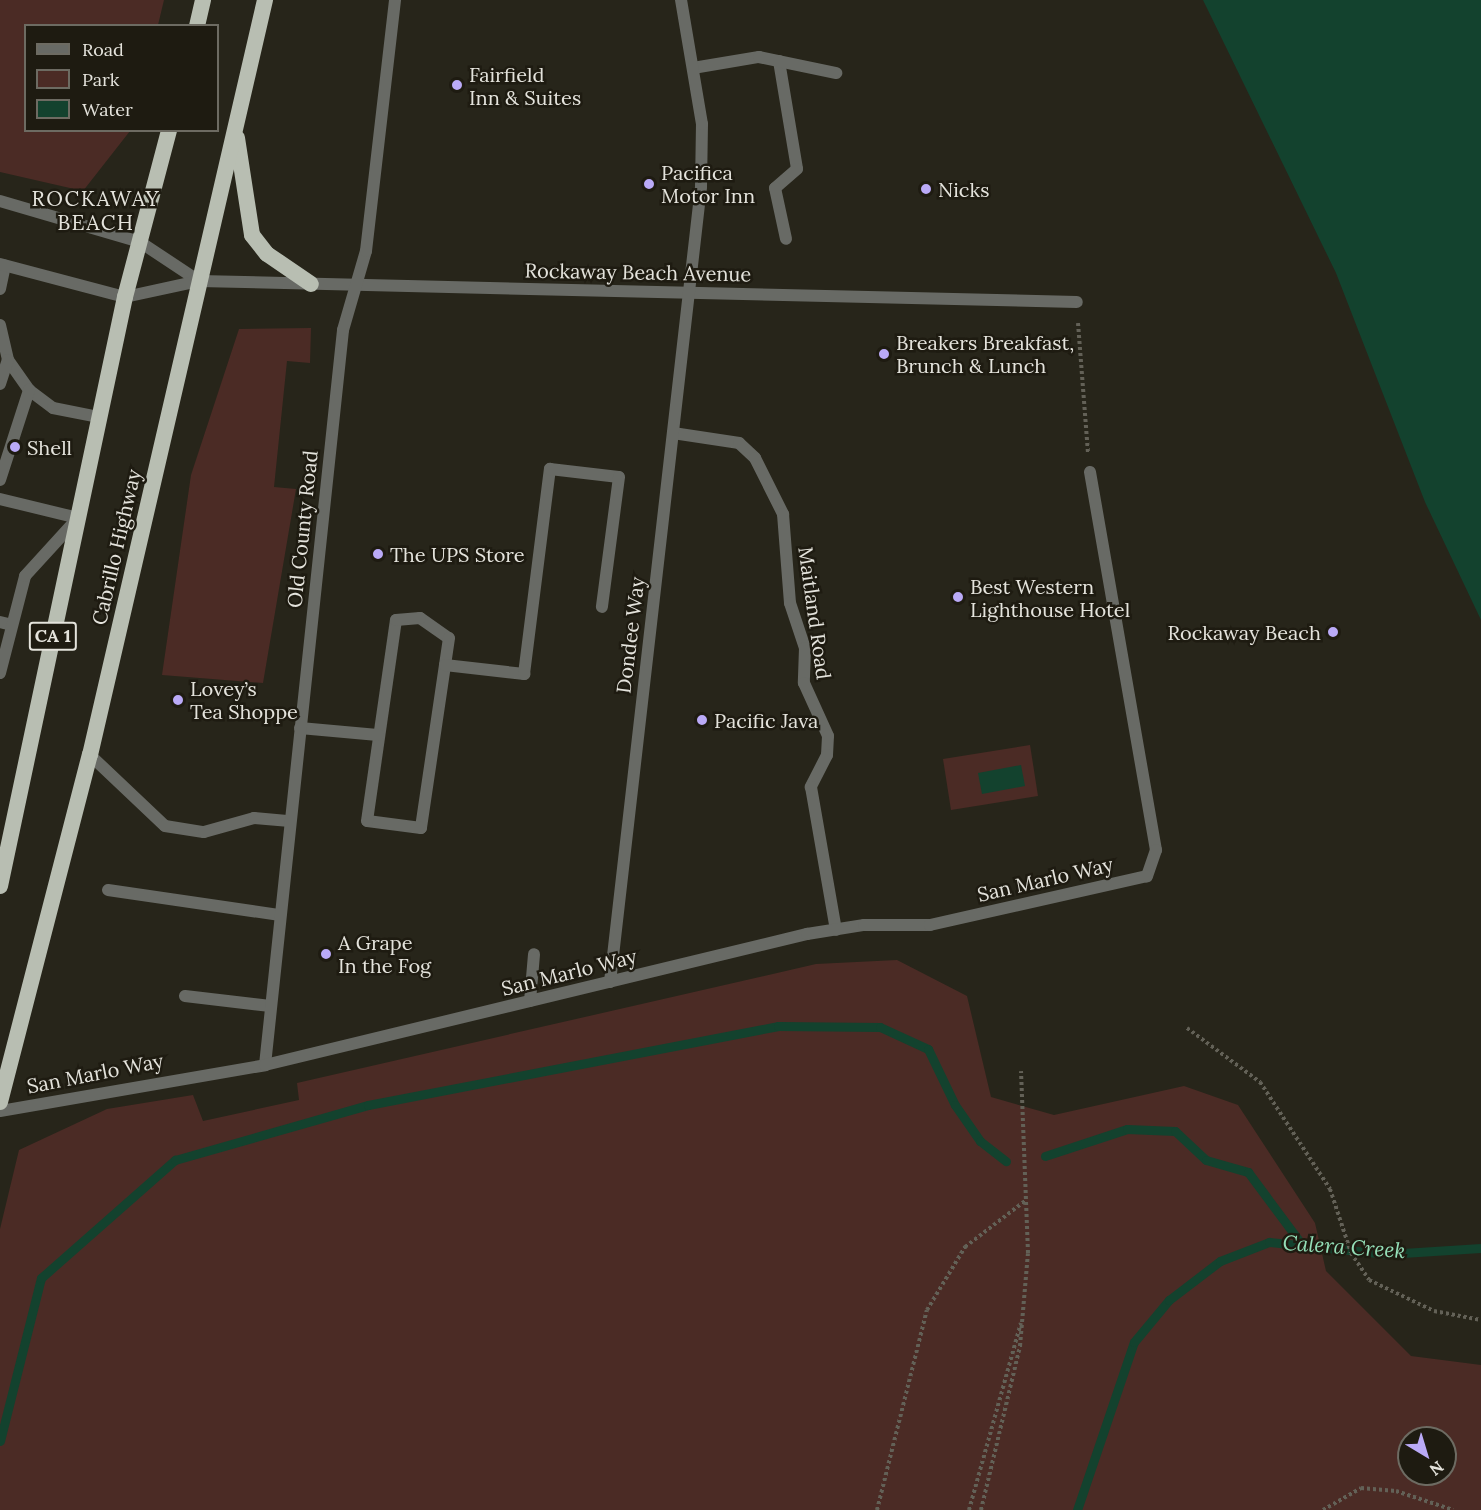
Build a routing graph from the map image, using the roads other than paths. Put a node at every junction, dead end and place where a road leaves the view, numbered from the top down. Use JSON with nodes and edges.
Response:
{"nodes":[{"id":1,"x":203,"y":0,"type":"edge"},
{"id":2,"x":266,"y":0,"type":"edge"},
{"id":3,"x":395,"y":0,"type":"edge"},
{"id":4,"x":681,"y":0,"type":"edge"},
{"id":5,"x":197,"y":24,"type":"edge"},
{"id":6,"x":779,"y":62,"type":"junction"},
{"id":7,"x":693,"y":68,"type":"junction"},
{"id":8,"x":836,"y":73,"type":"dead end"},
{"id":9,"x":235,"y":124,"type":"junction"},
{"id":10,"x":168,"y":132,"type":"edge"},
{"id":11,"x":0,"y":201,"type":"edge"},
{"id":12,"x":786,"y":239,"type":"dead end"},
{"id":13,"x":140,"y":242,"type":"junction"},
{"id":14,"x":3,"y":265,"type":"edge"},
{"id":15,"x":198,"y":281,"type":"junction"},
{"id":16,"x":311,"y":284,"type":"junction"},
{"id":17,"x":356,"y":286,"type":"junction"},
{"id":18,"x":0,"y":289,"type":"edge"},
{"id":19,"x":689,"y":293,"type":"junction"},
{"id":20,"x":126,"y":297,"type":"junction"},
{"id":21,"x":1077,"y":302,"type":"road end"},
{"id":22,"x":0,"y":325,"type":"edge"},
{"id":23,"x":8,"y":360,"type":"junction"},
{"id":24,"x":0,"y":384,"type":"edge"},
{"id":25,"x":29,"y":390,"type":"junction"},
{"id":26,"x":99,"y":417,"type":"junction"},
{"id":27,"x":673,"y":433,"type":"junction"},
{"id":28,"x":1090,"y":472,"type":"road end"},
{"id":29,"x":0,"y":480,"type":"edge"},
{"id":30,"x":0,"y":500,"type":"edge"},
{"id":31,"x":78,"y":518,"type":"junction"},
{"id":32,"x":602,"y":607,"type":"dead end"},
{"id":33,"x":6,"y":624,"type":"edge"},
{"id":34,"x":445,"y":665,"type":"junction"},
{"id":35,"x":0,"y":673,"type":"edge"},
{"id":36,"x":300,"y":728,"type":"junction"},
{"id":37,"x":378,"y":735,"type":"junction"},
{"id":38,"x":90,"y":755,"type":"junction"},
{"id":39,"x":290,"y":821,"type":"junction"},
{"id":40,"x":0,"y":886,"type":"edge"},
{"id":41,"x":108,"y":890,"type":"dead end"},
{"id":42,"x":280,"y":915,"type":"junction"},
{"id":43,"x":836,"y":930,"type":"junction"},
{"id":44,"x":534,"y":954,"type":"dead end"},
{"id":45,"x":610,"y":982,"type":"junction"},
{"id":46,"x":185,"y":996,"type":"dead end"},
{"id":47,"x":530,"y":1001,"type":"junction"},
{"id":48,"x":270,"y":1006,"type":"junction"},
{"id":49,"x":265,"y":1065,"type":"junction"},
{"id":50,"x":0,"y":1102,"type":"edge"},
{"id":51,"x":0,"y":1111,"type":"edge"}],
"edges":[{"from":1,"to":5,"type":"highway"},
{"from":2,"to":9,"type":"highway","name":"Cabrillo Highway"},
{"from":3,"to":17,"type":"street","name":"Old County Road"},
{"from":4,"to":7,"type":"street","name":"Dondee Way"},
{"from":6,"to":7,"type":"street"},
{"from":6,"to":8,"type":"street"},
{"from":6,"to":12,"type":"street"},
{"from":7,"to":19,"type":"street","name":"Dondee Way"},
{"from":9,"to":15,"type":"highway","name":"Cabrillo Highway"},
{"from":9,"to":16,"type":"highway"},
{"from":10,"to":13,"type":"highway","number":"CA 1"},
{"from":11,"to":13,"type":"street"},
{"from":13,"to":15,"type":"street"},
{"from":13,"to":20,"type":"highway","number":"CA 1"},
{"from":14,"to":18,"type":"street"},
{"from":14,"to":20,"type":"street"},
{"from":15,"to":16,"type":"street","name":"Rockaway Beach Avenue"},
{"from":15,"to":20,"type":"street","name":"Rockaway Beach Avenue"},
{"from":15,"to":38,"type":"highway","name":"Cabrillo Highway"},
{"from":16,"to":17,"type":"street","name":"Rockaway Beach Avenue"},
{"from":17,"to":19,"type":"street","name":"Rockaway Beach Avenue"},
{"from":17,"to":36,"type":"street","name":"Old County Road"},
{"from":19,"to":21,"type":"street","name":"Rockaway Beach Avenue"},
{"from":19,"to":27,"type":"street","name":"Dondee Way"},
{"from":20,"to":26,"type":"highway","number":"CA 1"},
{"from":22,"to":23,"type":"street"},
{"from":23,"to":24,"type":"street"},
{"from":23,"to":25,"type":"street"},
{"from":25,"to":26,"type":"street"},
{"from":25,"to":29,"type":"street"},
{"from":26,"to":31,"type":"highway","number":"CA 1"},
{"from":27,"to":43,"type":"street","name":"Maitland Road"},
{"from":27,"to":45,"type":"street","name":"Dondee Way"},
{"from":28,"to":43,"type":"street","name":"San Marlo Way"},
{"from":30,"to":31,"type":"street"},
{"from":31,"to":33,"type":"street"},
{"from":31,"to":40,"type":"highway","number":"CA 1"},
{"from":32,"to":34,"type":"street"},
{"from":33,"to":35,"type":"street"},
{"from":34,"to":37,"type":"street"},
{"from":34,"to":37,"type":"street"},
{"from":36,"to":37,"type":"street"},
{"from":36,"to":39,"type":"street","name":"Old County Road"},
{"from":38,"to":39,"type":"street"},
{"from":38,"to":50,"type":"highway","name":"Cabrillo Highway"},
{"from":39,"to":42,"type":"street","name":"Old County Road"},
{"from":41,"to":42,"type":"street"},
{"from":42,"to":48,"type":"street","name":"Old County Road"},
{"from":43,"to":45,"type":"street","name":"San Marlo Way"},
{"from":44,"to":47,"type":"street"},
{"from":45,"to":47,"type":"street","name":"San Marlo Way"},
{"from":46,"to":48,"type":"street"},
{"from":47,"to":49,"type":"street","name":"San Marlo Way"},
{"from":48,"to":49,"type":"street","name":"Old County Road"},
{"from":49,"to":51,"type":"street","name":"San Marlo Way"}]}
